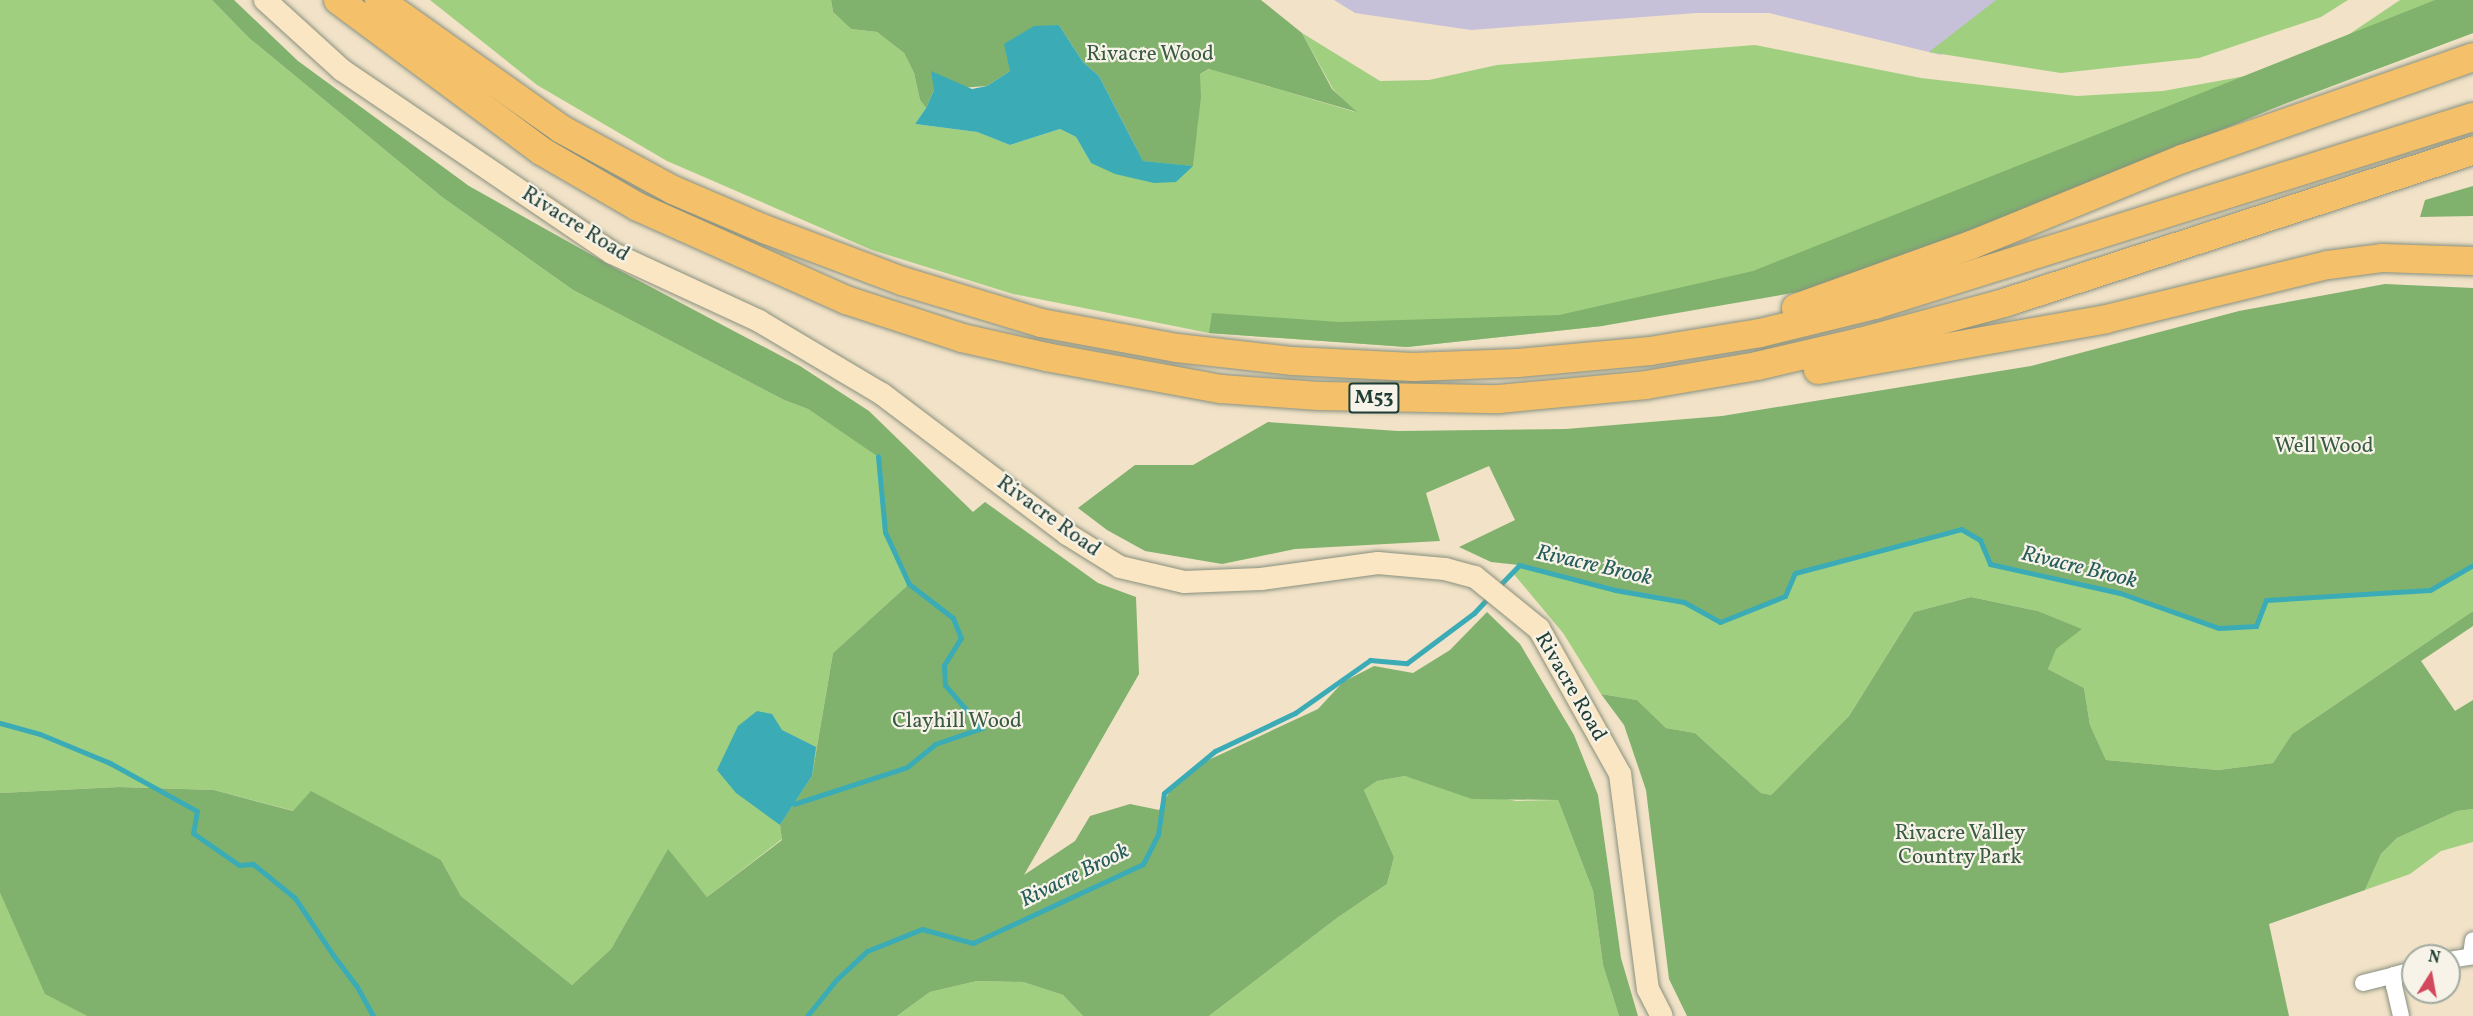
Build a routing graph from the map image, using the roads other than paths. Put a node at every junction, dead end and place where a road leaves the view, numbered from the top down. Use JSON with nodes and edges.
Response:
{"nodes":[{"id":1,"x":265,"y":0,"type":"edge"},
{"id":2,"x":338,"y":0,"type":"edge"},
{"id":3,"x":379,"y":0,"type":"edge"},
{"id":4,"x":2473,"y":57,"type":"edge"},
{"id":5,"x":2473,"y":117,"type":"edge"},
{"id":6,"x":2473,"y":151,"type":"edge"},
{"id":7,"x":2473,"y":261,"type":"edge"},
{"id":8,"x":1650,"y":351,"type":"junction"},
{"id":9,"x":1646,"y":385,"type":"junction"},
{"id":10,"x":2401,"y":973,"type":"edge"},
{"id":11,"x":2394,"y":975,"type":"junction"},
{"id":12,"x":2364,"y":983,"type":"dead end"},
{"id":13,"x":1662,"y":1016,"type":"edge"},
{"id":14,"x":2401,"y":1016,"type":"edge"}],
"edges":[{"from":1,"to":13,"type":"main road","name":"Rivacre Road"},
{"from":2,"to":9,"type":"highway","number":"M53"},
{"from":3,"to":8,"type":"highway","number":"M53"},
{"from":4,"to":8,"type":"highway"},
{"from":5,"to":8,"type":"highway","number":"M53"},
{"from":6,"to":9,"type":"highway","number":"M53"},
{"from":7,"to":9,"type":"highway"},
{"from":10,"to":11,"type":"street"},
{"from":11,"to":12,"type":"street"},
{"from":11,"to":14,"type":"street"}]}
